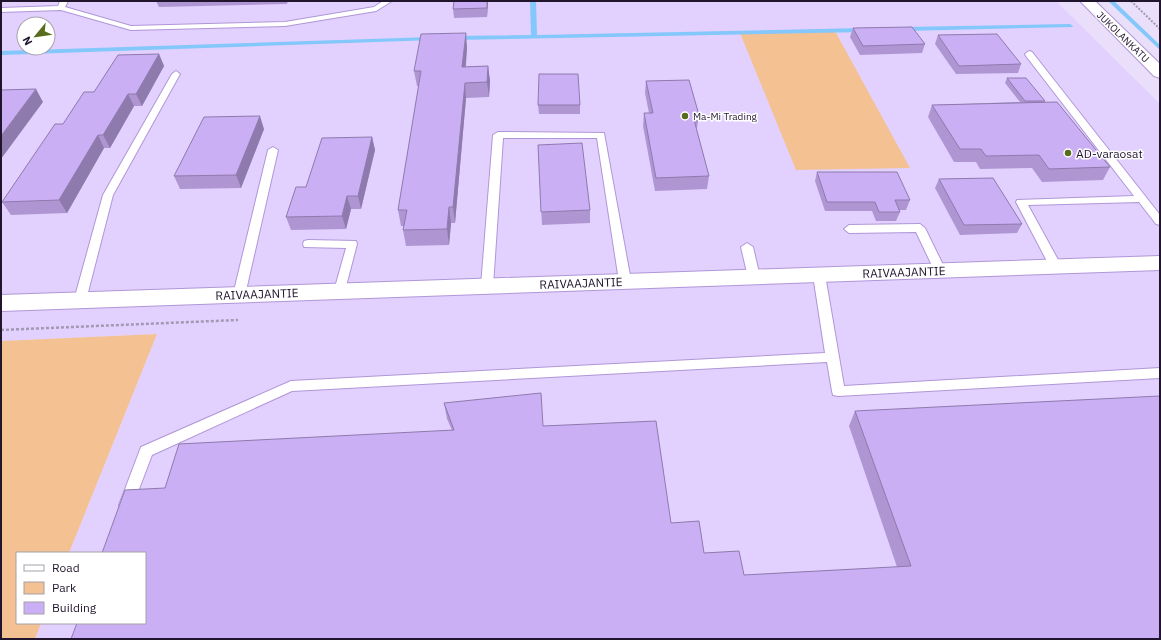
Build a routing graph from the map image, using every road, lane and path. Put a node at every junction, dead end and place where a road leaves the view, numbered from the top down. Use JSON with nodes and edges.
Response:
{"nodes":[{"id":1,"x":388,"y":1,"type":"edge"},
{"id":2,"x":1087,"y":1,"type":"edge"},
{"id":3,"x":1131,"y":1,"type":"edge"},
{"id":4,"x":62,"y":4,"type":"edge"},
{"id":5,"x":1,"y":10,"type":"edge"},
{"id":6,"x":1160,"y":28,"type":"edge"},
{"id":7,"x":1028,"y":54,"type":"dead end"},
{"id":8,"x":1160,"y":73,"type":"edge"},
{"id":9,"x":176,"y":74,"type":"dead end"},
{"id":10,"x":273,"y":150,"type":"dead end"},
{"id":11,"x":1142,"y":199,"type":"junction"},
{"id":12,"x":1160,"y":222,"type":"edge"},
{"id":13,"x":849,"y":229,"type":"dead end"},
{"id":14,"x":308,"y":244,"type":"dead end"},
{"id":15,"x":747,"y":247,"type":"dead end"},
{"id":16,"x":1160,"y":263,"type":"edge"},
{"id":17,"x":1056,"y":266,"type":"junction"},
{"id":18,"x":940,"y":271,"type":"junction"},
{"id":19,"x":820,"y":275,"type":"junction"},
{"id":20,"x":754,"y":277,"type":"junction"},
{"id":21,"x":625,"y":281,"type":"junction"},
{"id":22,"x":487,"y":286,"type":"junction"},
{"id":23,"x":340,"y":291,"type":"junction"},
{"id":24,"x":239,"y":294,"type":"junction"},
{"id":25,"x":80,"y":300,"type":"junction"},
{"id":26,"x":1,"y":302,"type":"edge"},
{"id":27,"x":832,"y":356,"type":"junction"},
{"id":28,"x":1160,"y":373,"type":"edge"},
{"id":29,"x":122,"y":516,"type":"edge"}],
"edges":[{"from":1,"to":4,"type":"lane"},
{"from":2,"to":8,"type":"street","name":"JUKOLANKATU"},
{"from":3,"to":6,"type":"path"},
{"from":4,"to":5,"type":"lane"},
{"from":7,"to":11,"type":"lane"},
{"from":9,"to":25,"type":"lane"},
{"from":10,"to":24,"type":"lane"},
{"from":11,"to":12,"type":"lane"},
{"from":11,"to":17,"type":"lane"},
{"from":13,"to":18,"type":"lane"},
{"from":14,"to":23,"type":"lane"},
{"from":15,"to":20,"type":"lane"},
{"from":16,"to":17,"type":"street","name":"RAIVAAJANTIE"},
{"from":17,"to":18,"type":"street","name":"RAIVAAJANTIE"},
{"from":18,"to":19,"type":"street","name":"RAIVAAJANTIE"},
{"from":19,"to":20,"type":"street","name":"RAIVAAJANTIE"},
{"from":19,"to":27,"type":"lane"},
{"from":20,"to":21,"type":"street","name":"RAIVAAJANTIE"},
{"from":21,"to":22,"type":"street","name":"RAIVAAJANTIE"},
{"from":21,"to":22,"type":"lane"},
{"from":22,"to":23,"type":"street","name":"RAIVAAJANTIE"},
{"from":23,"to":24,"type":"street","name":"RAIVAAJANTIE"},
{"from":24,"to":25,"type":"street","name":"RAIVAAJANTIE"},
{"from":25,"to":26,"type":"street","name":"RAIVAAJANTIE"},
{"from":27,"to":28,"type":"lane"},
{"from":27,"to":29,"type":"lane"}]}
